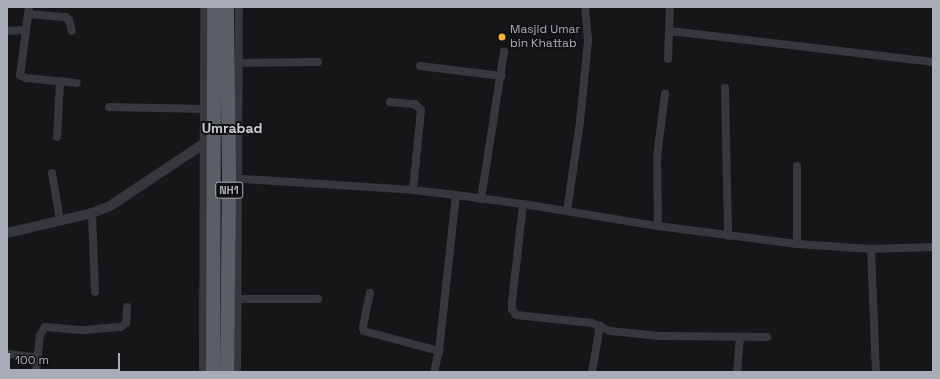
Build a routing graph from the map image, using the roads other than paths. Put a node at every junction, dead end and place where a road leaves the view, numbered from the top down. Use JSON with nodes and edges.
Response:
{"nodes":[{"id":1,"x":204,"y":7,"type":"edge"},
{"id":2,"x":214,"y":7,"type":"edge"},
{"id":3,"x":227,"y":7,"type":"edge"},
{"id":4,"x":239,"y":7,"type":"edge"},
{"id":5,"x":585,"y":7,"type":"edge"},
{"id":6,"x":670,"y":7,"type":"edge"},
{"id":7,"x":29,"y":10,"type":"edge"},
{"id":8,"x":26,"y":30,"type":"junction"},
{"id":9,"x":72,"y":31,"type":"dead end"},
{"id":10,"x":670,"y":31,"type":"junction"},
{"id":11,"x":7,"y":32,"type":"edge"},
{"id":12,"x":504,"y":52,"type":"dead end"},
{"id":13,"x":668,"y":59,"type":"dead end"},
{"id":14,"x":318,"y":62,"type":"dead end"},
{"id":15,"x":933,"y":62,"type":"edge"},
{"id":16,"x":239,"y":63,"type":"junction"},
{"id":17,"x":420,"y":66,"type":"dead end"},
{"id":18,"x":501,"y":76,"type":"junction"},
{"id":19,"x":60,"y":81,"type":"junction"},
{"id":20,"x":77,"y":83,"type":"dead end"},
{"id":21,"x":725,"y":88,"type":"dead end"},
{"id":22,"x":665,"y":94,"type":"dead end"},
{"id":23,"x":390,"y":102,"type":"dead end"},
{"id":24,"x":110,"y":107,"type":"dead end"},
{"id":25,"x":204,"y":108,"type":"junction"},
{"id":26,"x":57,"y":136,"type":"dead end"},
{"id":27,"x":205,"y":143,"type":"junction"},
{"id":28,"x":797,"y":166,"type":"dead end"},
{"id":29,"x":52,"y":173,"type":"dead end"},
{"id":30,"x":234,"y":178,"type":"junction"},
{"id":31,"x":413,"y":190,"type":"junction"},
{"id":32,"x":456,"y":195,"type":"junction"},
{"id":33,"x":481,"y":199,"type":"junction"},
{"id":34,"x":523,"y":204,"type":"junction"},
{"id":35,"x":567,"y":211,"type":"junction"},
{"id":36,"x":92,"y":213,"type":"junction"},
{"id":37,"x":60,"y":220,"type":"junction"},
{"id":38,"x":658,"y":226,"type":"junction"},
{"id":39,"x":7,"y":233,"type":"edge"},
{"id":40,"x":728,"y":236,"type":"junction"},
{"id":41,"x":797,"y":244,"type":"junction"},
{"id":42,"x":933,"y":248,"type":"edge"},
{"id":43,"x":871,"y":249,"type":"junction"},
{"id":44,"x":209,"y":286,"type":"junction"},
{"id":45,"x":96,"y":292,"type":"dead end"},
{"id":46,"x":370,"y":293,"type":"dead end"},
{"id":47,"x":238,"y":299,"type":"junction"},
{"id":48,"x":318,"y":299,"type":"dead end"},
{"id":49,"x":127,"y":307,"type":"dead end"},
{"id":50,"x":600,"y":326,"type":"junction"},
{"id":51,"x":767,"y":337,"type":"dead end"},
{"id":52,"x":740,"y":338,"type":"junction"},
{"id":53,"x":439,"y":350,"type":"junction"},
{"id":54,"x":7,"y":354,"type":"edge"},
{"id":55,"x":37,"y":357,"type":"junction"},
{"id":56,"x":36,"y":372,"type":"edge"},
{"id":57,"x":203,"y":372,"type":"edge"},
{"id":58,"x":213,"y":372,"type":"edge"},
{"id":59,"x":227,"y":372,"type":"edge"},
{"id":60,"x":237,"y":372,"type":"edge"},
{"id":61,"x":436,"y":372,"type":"edge"},
{"id":62,"x":592,"y":372,"type":"edge"},
{"id":63,"x":737,"y":372,"type":"edge"},
{"id":64,"x":876,"y":372,"type":"edge"}],
"edges":[{"from":1,"to":25,"type":"street"},
{"from":2,"to":44,"type":"highway","number":"NH1"},
{"from":3,"to":30,"type":"highway","number":"NH1"},
{"from":4,"to":16,"type":"street"},
{"from":5,"to":35,"type":"street"},
{"from":6,"to":10,"type":"street"},
{"from":7,"to":8,"type":"street"},
{"from":7,"to":9,"type":"street"},
{"from":8,"to":11,"type":"street"},
{"from":8,"to":19,"type":"street"},
{"from":10,"to":13,"type":"street"},
{"from":10,"to":15,"type":"street"},
{"from":12,"to":18,"type":"street"},
{"from":14,"to":16,"type":"street"},
{"from":16,"to":30,"type":"street"},
{"from":17,"to":18,"type":"street"},
{"from":18,"to":33,"type":"street"},
{"from":19,"to":20,"type":"street"},
{"from":19,"to":26,"type":"street"},
{"from":21,"to":40,"type":"street"},
{"from":22,"to":38,"type":"street"},
{"from":23,"to":31,"type":"street"},
{"from":24,"to":25,"type":"street"},
{"from":25,"to":27,"type":"street"},
{"from":27,"to":36,"type":"street"},
{"from":27,"to":44,"type":"street"},
{"from":28,"to":41,"type":"street"},
{"from":29,"to":37,"type":"street"},
{"from":30,"to":31,"type":"street"},
{"from":30,"to":47,"type":"street"},
{"from":30,"to":59,"type":"highway","number":"NH1"},
{"from":31,"to":32,"type":"street"},
{"from":32,"to":33,"type":"street"},
{"from":32,"to":53,"type":"street"},
{"from":33,"to":34,"type":"street"},
{"from":34,"to":35,"type":"street"},
{"from":34,"to":50,"type":"street"},
{"from":35,"to":38,"type":"street"},
{"from":36,"to":37,"type":"street"},
{"from":36,"to":45,"type":"street"},
{"from":37,"to":39,"type":"street"},
{"from":38,"to":40,"type":"street"},
{"from":40,"to":41,"type":"street"},
{"from":41,"to":43,"type":"street"},
{"from":42,"to":43,"type":"street"},
{"from":43,"to":64,"type":"street"},
{"from":44,"to":57,"type":"street"},
{"from":44,"to":58,"type":"highway","number":"NH1"},
{"from":46,"to":53,"type":"street"},
{"from":47,"to":48,"type":"street"},
{"from":47,"to":60,"type":"street"},
{"from":49,"to":55,"type":"street"},
{"from":50,"to":52,"type":"street"},
{"from":50,"to":62,"type":"street"},
{"from":51,"to":52,"type":"street"},
{"from":52,"to":63,"type":"street"},
{"from":53,"to":61,"type":"street"},
{"from":54,"to":55,"type":"street"},
{"from":55,"to":56,"type":"street"}]}
